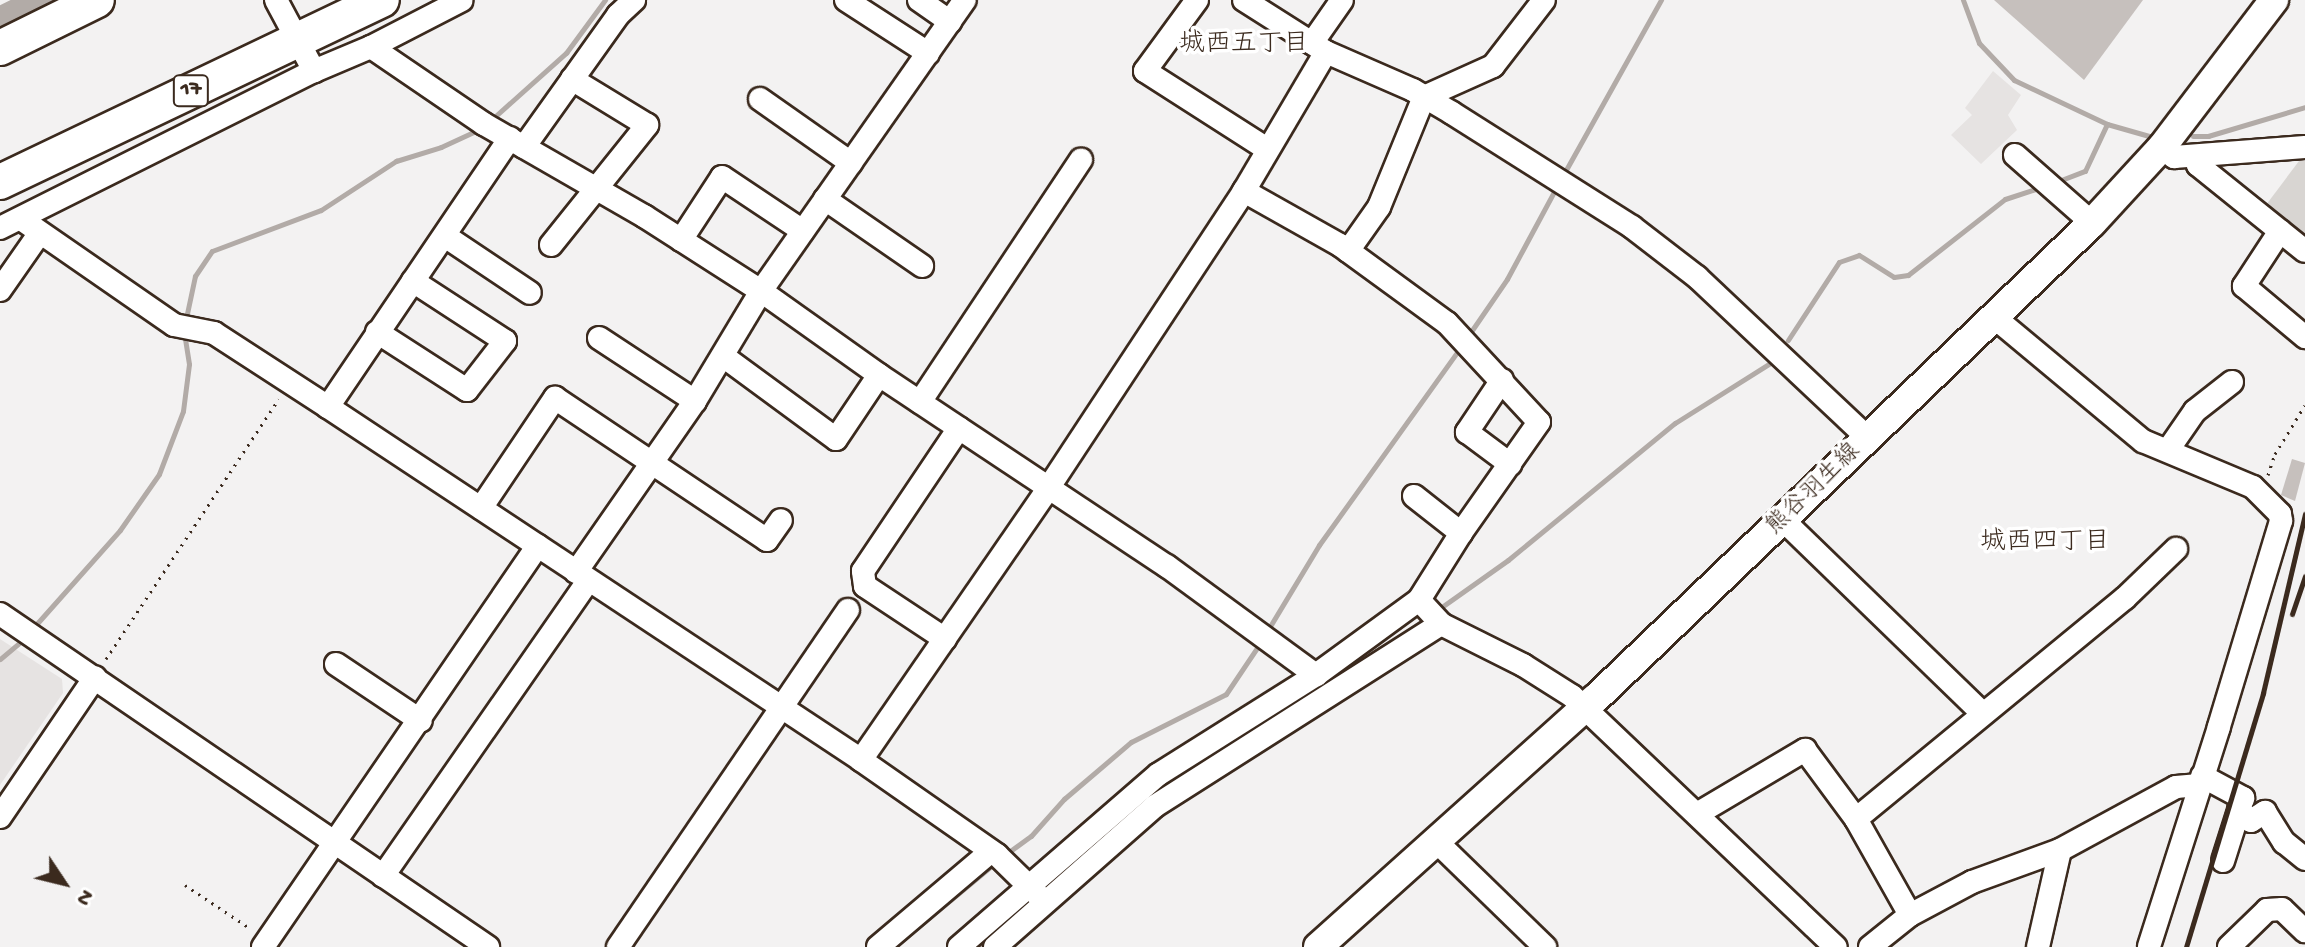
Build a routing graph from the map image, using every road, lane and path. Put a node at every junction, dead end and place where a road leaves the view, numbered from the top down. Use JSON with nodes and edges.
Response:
{"nodes":[{"id":1,"x":97,"y":0,"type":"edge"},
{"id":2,"x":276,"y":0,"type":"edge"},
{"id":3,"x":382,"y":0,"type":"edge"},
{"id":4,"x":462,"y":0,"type":"edge"},
{"id":5,"x":634,"y":0,"type":"edge"},
{"id":6,"x":846,"y":0,"type":"edge"},
{"id":7,"x":919,"y":0,"type":"edge"},
{"id":8,"x":965,"y":0,"type":"edge"},
{"id":9,"x":1197,"y":0,"type":"edge"},
{"id":10,"x":1244,"y":0,"type":"edge"},
{"id":11,"x":1342,"y":0,"type":"edge"},
{"id":12,"x":1544,"y":0,"type":"edge"},
{"id":13,"x":2274,"y":0,"type":"edge"},
{"id":14,"x":950,"y":22,"type":"junction"},
{"id":15,"x":296,"y":41,"type":"junction"},
{"id":16,"x":371,"y":47,"type":"junction"},
{"id":17,"x":1319,"y":47,"type":"junction"},
{"id":18,"x":0,"y":48,"type":"edge"},
{"id":19,"x":928,"y":53,"type":"junction"},
{"id":20,"x":314,"y":71,"type":"junction"},
{"id":21,"x":572,"y":79,"type":"junction"},
{"id":22,"x":1424,"y":97,"type":"junction"},
{"id":23,"x":760,"y":99,"type":"dead end"},
{"id":24,"x":517,"y":142,"type":"junction"},
{"id":25,"x":2162,"y":147,"type":"junction"},
{"id":26,"x":2305,"y":147,"type":"edge"},
{"id":27,"x":1267,"y":149,"type":"junction"},
{"id":28,"x":2015,"y":155,"type":"dead end"},
{"id":29,"x":2197,"y":156,"type":"junction"},
{"id":30,"x":1081,"y":160,"type":"dead end"},
{"id":31,"x":851,"y":163,"type":"junction"},
{"id":32,"x":0,"y":182,"type":"edge"},
{"id":33,"x":598,"y":190,"type":"junction"},
{"id":34,"x":1244,"y":191,"type":"junction"},
{"id":35,"x":825,"y":199,"type":"junction"},
{"id":36,"x":21,"y":219,"type":"junction"},
{"id":37,"x":2092,"y":223,"type":"junction"},
{"id":38,"x":0,"y":228,"type":"edge"},
{"id":39,"x":803,"y":231,"type":"junction"},
{"id":40,"x":2280,"y":231,"type":"junction"},
{"id":41,"x":39,"y":234,"type":"junction"},
{"id":42,"x":445,"y":236,"type":"junction"},
{"id":43,"x":681,"y":240,"type":"junction"},
{"id":44,"x":551,"y":245,"type":"dead end"},
{"id":45,"x":1348,"y":251,"type":"junction"},
{"id":46,"x":2305,"y":251,"type":"edge"},
{"id":47,"x":922,"y":266,"type":"dead end"},
{"id":48,"x":413,"y":281,"type":"junction"},
{"id":49,"x":0,"y":290,"type":"edge"},
{"id":50,"x":761,"y":291,"type":"junction"},
{"id":51,"x":530,"y":293,"type":"dead end"},
{"id":52,"x":1994,"y":317,"type":"junction"},
{"id":53,"x":377,"y":332,"type":"junction"},
{"id":54,"x":2305,"y":337,"type":"edge"},
{"id":55,"x":599,"y":338,"type":"dead end"},
{"id":56,"x":723,"y":356,"type":"junction"},
{"id":57,"x":879,"y":375,"type":"junction"},
{"id":58,"x":1502,"y":380,"type":"junction"},
{"id":59,"x":290,"y":382,"type":"junction"},
{"id":60,"x":2232,"y":382,"type":"dead end"},
{"id":61,"x":695,"y":401,"type":"junction"},
{"id":62,"x":920,"y":402,"type":"junction"},
{"id":63,"x":2305,"y":405,"type":"edge"},
{"id":64,"x":328,"y":407,"type":"junction"},
{"id":65,"x":959,"y":428,"type":"junction"},
{"id":66,"x":1868,"y":438,"type":"junction"},
{"id":67,"x":2168,"y":450,"type":"junction"},
{"id":68,"x":652,"y":462,"type":"junction"},
{"id":69,"x":1510,"y":464,"type":"junction"},
{"id":70,"x":1049,"y":487,"type":"junction"},
{"id":71,"x":2261,"y":495,"type":"junction"},
{"id":72,"x":1414,"y":496,"type":"dead end"},
{"id":73,"x":481,"y":508,"type":"junction"},
{"id":74,"x":781,"y":520,"type":"dead end"},
{"id":75,"x":1783,"y":520,"type":"junction"},
{"id":76,"x":1461,"y":533,"type":"junction"},
{"id":77,"x":538,"y":546,"type":"junction"},
{"id":78,"x":2176,"y":549,"type":"dead end"},
{"id":79,"x":582,"y":576,"type":"junction"},
{"id":80,"x":848,"y":610,"type":"dead end"},
{"id":81,"x":1430,"y":613,"type":"junction"},
{"id":82,"x":9,"y":620,"type":"edge"},
{"id":83,"x":945,"y":639,"type":"junction"},
{"id":84,"x":336,"y":664,"type":"dead end"},
{"id":85,"x":1316,"y":675,"type":"junction"},
{"id":86,"x":95,"y":677,"type":"junction"},
{"id":87,"x":781,"y":708,"type":"junction"},
{"id":88,"x":1585,"y":708,"type":"junction"},
{"id":89,"x":1981,"y":712,"type":"junction"},
{"id":90,"x":421,"y":721,"type":"junction"},
{"id":91,"x":861,"y":760,"type":"junction"},
{"id":92,"x":2201,"y":781,"type":"junction"},
{"id":93,"x":2239,"y":810,"type":"junction"},
{"id":94,"x":1697,"y":814,"type":"junction"},
{"id":95,"x":0,"y":817,"type":"edge"},
{"id":96,"x":1856,"y":819,"type":"junction"},
{"id":97,"x":1437,"y":842,"type":"junction"},
{"id":98,"x":334,"y":843,"type":"junction"},
{"id":99,"x":2060,"y":850,"type":"junction"},
{"id":100,"x":998,"y":856,"type":"junction"},
{"id":101,"x":2305,"y":859,"type":"edge"},
{"id":102,"x":2223,"y":861,"type":"dead end"},
{"id":103,"x":383,"y":876,"type":"junction"},
{"id":104,"x":185,"y":885,"type":"dead end"},
{"id":105,"x":1038,"y":895,"type":"junction"},
{"id":106,"x":1910,"y":915,"type":"junction"},
{"id":107,"x":2305,"y":931,"type":"edge"},
{"id":108,"x":265,"y":944,"type":"edge"},
{"id":109,"x":488,"y":947,"type":"edge"},
{"id":110,"x":618,"y":947,"type":"edge"},
{"id":111,"x":878,"y":947,"type":"edge"},
{"id":112,"x":959,"y":947,"type":"edge"},
{"id":113,"x":995,"y":947,"type":"edge"},
{"id":114,"x":1318,"y":947,"type":"edge"},
{"id":115,"x":1545,"y":947,"type":"edge"},
{"id":116,"x":1836,"y":947,"type":"edge"},
{"id":117,"x":1870,"y":947,"type":"edge"},
{"id":118,"x":2038,"y":947,"type":"edge"},
{"id":119,"x":2149,"y":947,"type":"edge"},
{"id":120,"x":2229,"y":947,"type":"edge"}],
"edges":[{"from":1,"to":18,"type":"highway"},
{"from":2,"to":15,"type":"street"},
{"from":3,"to":15,"type":"highway","number":"17"},
{"from":4,"to":16,"type":"street"},
{"from":5,"to":21,"type":"street"},
{"from":6,"to":19,"type":"street"},
{"from":7,"to":14,"type":"street"},
{"from":8,"to":14,"type":"street"},
{"from":9,"to":27,"type":"street"},
{"from":10,"to":17,"type":"street"},
{"from":11,"to":17,"type":"street"},
{"from":12,"to":22,"type":"street"},
{"from":13,"to":25,"type":"main road","name":"熊谷羽生線"},
{"from":14,"to":19,"type":"street"},
{"from":15,"to":20,"type":"street"},
{"from":15,"to":32,"type":"highway","number":"17"},
{"from":16,"to":20,"type":"street"},
{"from":16,"to":24,"type":"street"},
{"from":17,"to":22,"type":"street"},
{"from":17,"to":27,"type":"street"},
{"from":19,"to":31,"type":"street"},
{"from":20,"to":36,"type":"street"},
{"from":21,"to":24,"type":"street"},
{"from":21,"to":33,"type":"street"},
{"from":22,"to":45,"type":"street"},
{"from":22,"to":66,"type":"street"},
{"from":23,"to":31,"type":"street"},
{"from":24,"to":33,"type":"street"},
{"from":24,"to":42,"type":"street"},
{"from":25,"to":29,"type":"street"},
{"from":25,"to":37,"type":"main road","name":"熊谷羽生線"},
{"from":26,"to":29,"type":"street"},
{"from":27,"to":34,"type":"street"},
{"from":28,"to":37,"type":"street"},
{"from":29,"to":40,"type":"street"},
{"from":30,"to":62,"type":"street"},
{"from":31,"to":35,"type":"street"},
{"from":33,"to":43,"type":"street"},
{"from":33,"to":44,"type":"street"},
{"from":34,"to":45,"type":"street"},
{"from":34,"to":70,"type":"street"},
{"from":35,"to":39,"type":"street"},
{"from":35,"to":47,"type":"street"},
{"from":36,"to":38,"type":"street"},
{"from":36,"to":41,"type":"street"},
{"from":37,"to":52,"type":"main road","name":"熊谷羽生線"},
{"from":39,"to":43,"type":"street"},
{"from":39,"to":50,"type":"street"},
{"from":40,"to":46,"type":"street"},
{"from":40,"to":54,"type":"street"},
{"from":41,"to":49,"type":"street"},
{"from":41,"to":59,"type":"street"},
{"from":42,"to":48,"type":"street"},
{"from":42,"to":51,"type":"street"},
{"from":43,"to":50,"type":"street"},
{"from":45,"to":58,"type":"street"},
{"from":48,"to":53,"type":"street"},
{"from":48,"to":53,"type":"street"},
{"from":50,"to":56,"type":"street"},
{"from":50,"to":57,"type":"street"},
{"from":52,"to":66,"type":"main road","name":"熊谷羽生線"},
{"from":52,"to":67,"type":"street"},
{"from":53,"to":64,"type":"street"},
{"from":55,"to":61,"type":"street"},
{"from":56,"to":57,"type":"street"},
{"from":56,"to":61,"type":"street"},
{"from":57,"to":62,"type":"street"},
{"from":58,"to":69,"type":"street"},
{"from":58,"to":69,"type":"street"},
{"from":59,"to":64,"type":"street"},
{"from":59,"to":86,"type":"path"},
{"from":60,"to":67,"type":"street"},
{"from":61,"to":68,"type":"street"},
{"from":62,"to":65,"type":"street"},
{"from":63,"to":71,"type":"path"},
{"from":64,"to":73,"type":"street"},
{"from":65,"to":70,"type":"street"},
{"from":65,"to":83,"type":"street"},
{"from":66,"to":75,"type":"main road","name":"熊谷羽生線"},
{"from":67,"to":71,"type":"street"},
{"from":68,"to":73,"type":"street"},
{"from":68,"to":74,"type":"street"},
{"from":68,"to":79,"type":"street"},
{"from":69,"to":76,"type":"street"},
{"from":70,"to":83,"type":"street"},
{"from":70,"to":85,"type":"street"},
{"from":71,"to":92,"type":"street"},
{"from":72,"to":76,"type":"street"},
{"from":73,"to":77,"type":"street"},
{"from":75,"to":88,"type":"main road","name":"熊谷羽生線"},
{"from":75,"to":89,"type":"street"},
{"from":76,"to":81,"type":"street"},
{"from":77,"to":79,"type":"street"},
{"from":77,"to":90,"type":"street"},
{"from":78,"to":89,"type":"street"},
{"from":79,"to":87,"type":"street"},
{"from":79,"to":103,"type":"street"},
{"from":80,"to":87,"type":"street"},
{"from":81,"to":85,"type":"street"},
{"from":81,"to":88,"type":"street"},
{"from":81,"to":105,"type":"street"},
{"from":82,"to":86,"type":"street"},
{"from":83,"to":91,"type":"street"},
{"from":84,"to":90,"type":"street"},
{"from":85,"to":105,"type":"street"},
{"from":86,"to":95,"type":"street"},
{"from":86,"to":98,"type":"street"},
{"from":87,"to":91,"type":"street"},
{"from":87,"to":110,"type":"street"},
{"from":88,"to":94,"type":"street"},
{"from":88,"to":97,"type":"main road","name":"熊谷羽生線"},
{"from":89,"to":96,"type":"street"},
{"from":90,"to":98,"type":"street"},
{"from":91,"to":100,"type":"street"},
{"from":92,"to":93,"type":"street"},
{"from":92,"to":99,"type":"street"},
{"from":92,"to":119,"type":"street"},
{"from":93,"to":101,"type":"street"},
{"from":93,"to":102,"type":"street"},
{"from":94,"to":96,"type":"street"},
{"from":94,"to":116,"type":"street"},
{"from":96,"to":106,"type":"street"},
{"from":97,"to":114,"type":"main road","name":"熊谷羽生線"},
{"from":97,"to":115,"type":"street"},
{"from":98,"to":103,"type":"street"},
{"from":98,"to":108,"type":"street"},
{"from":99,"to":106,"type":"street"},
{"from":99,"to":118,"type":"street"},
{"from":100,"to":105,"type":"street"},
{"from":100,"to":111,"type":"street"},
{"from":103,"to":109,"type":"street"},
{"from":104,"to":108,"type":"path"},
{"from":105,"to":112,"type":"street"},
{"from":105,"to":113,"type":"street"},
{"from":106,"to":117,"type":"street"},
{"from":107,"to":120,"type":"street"}]}
